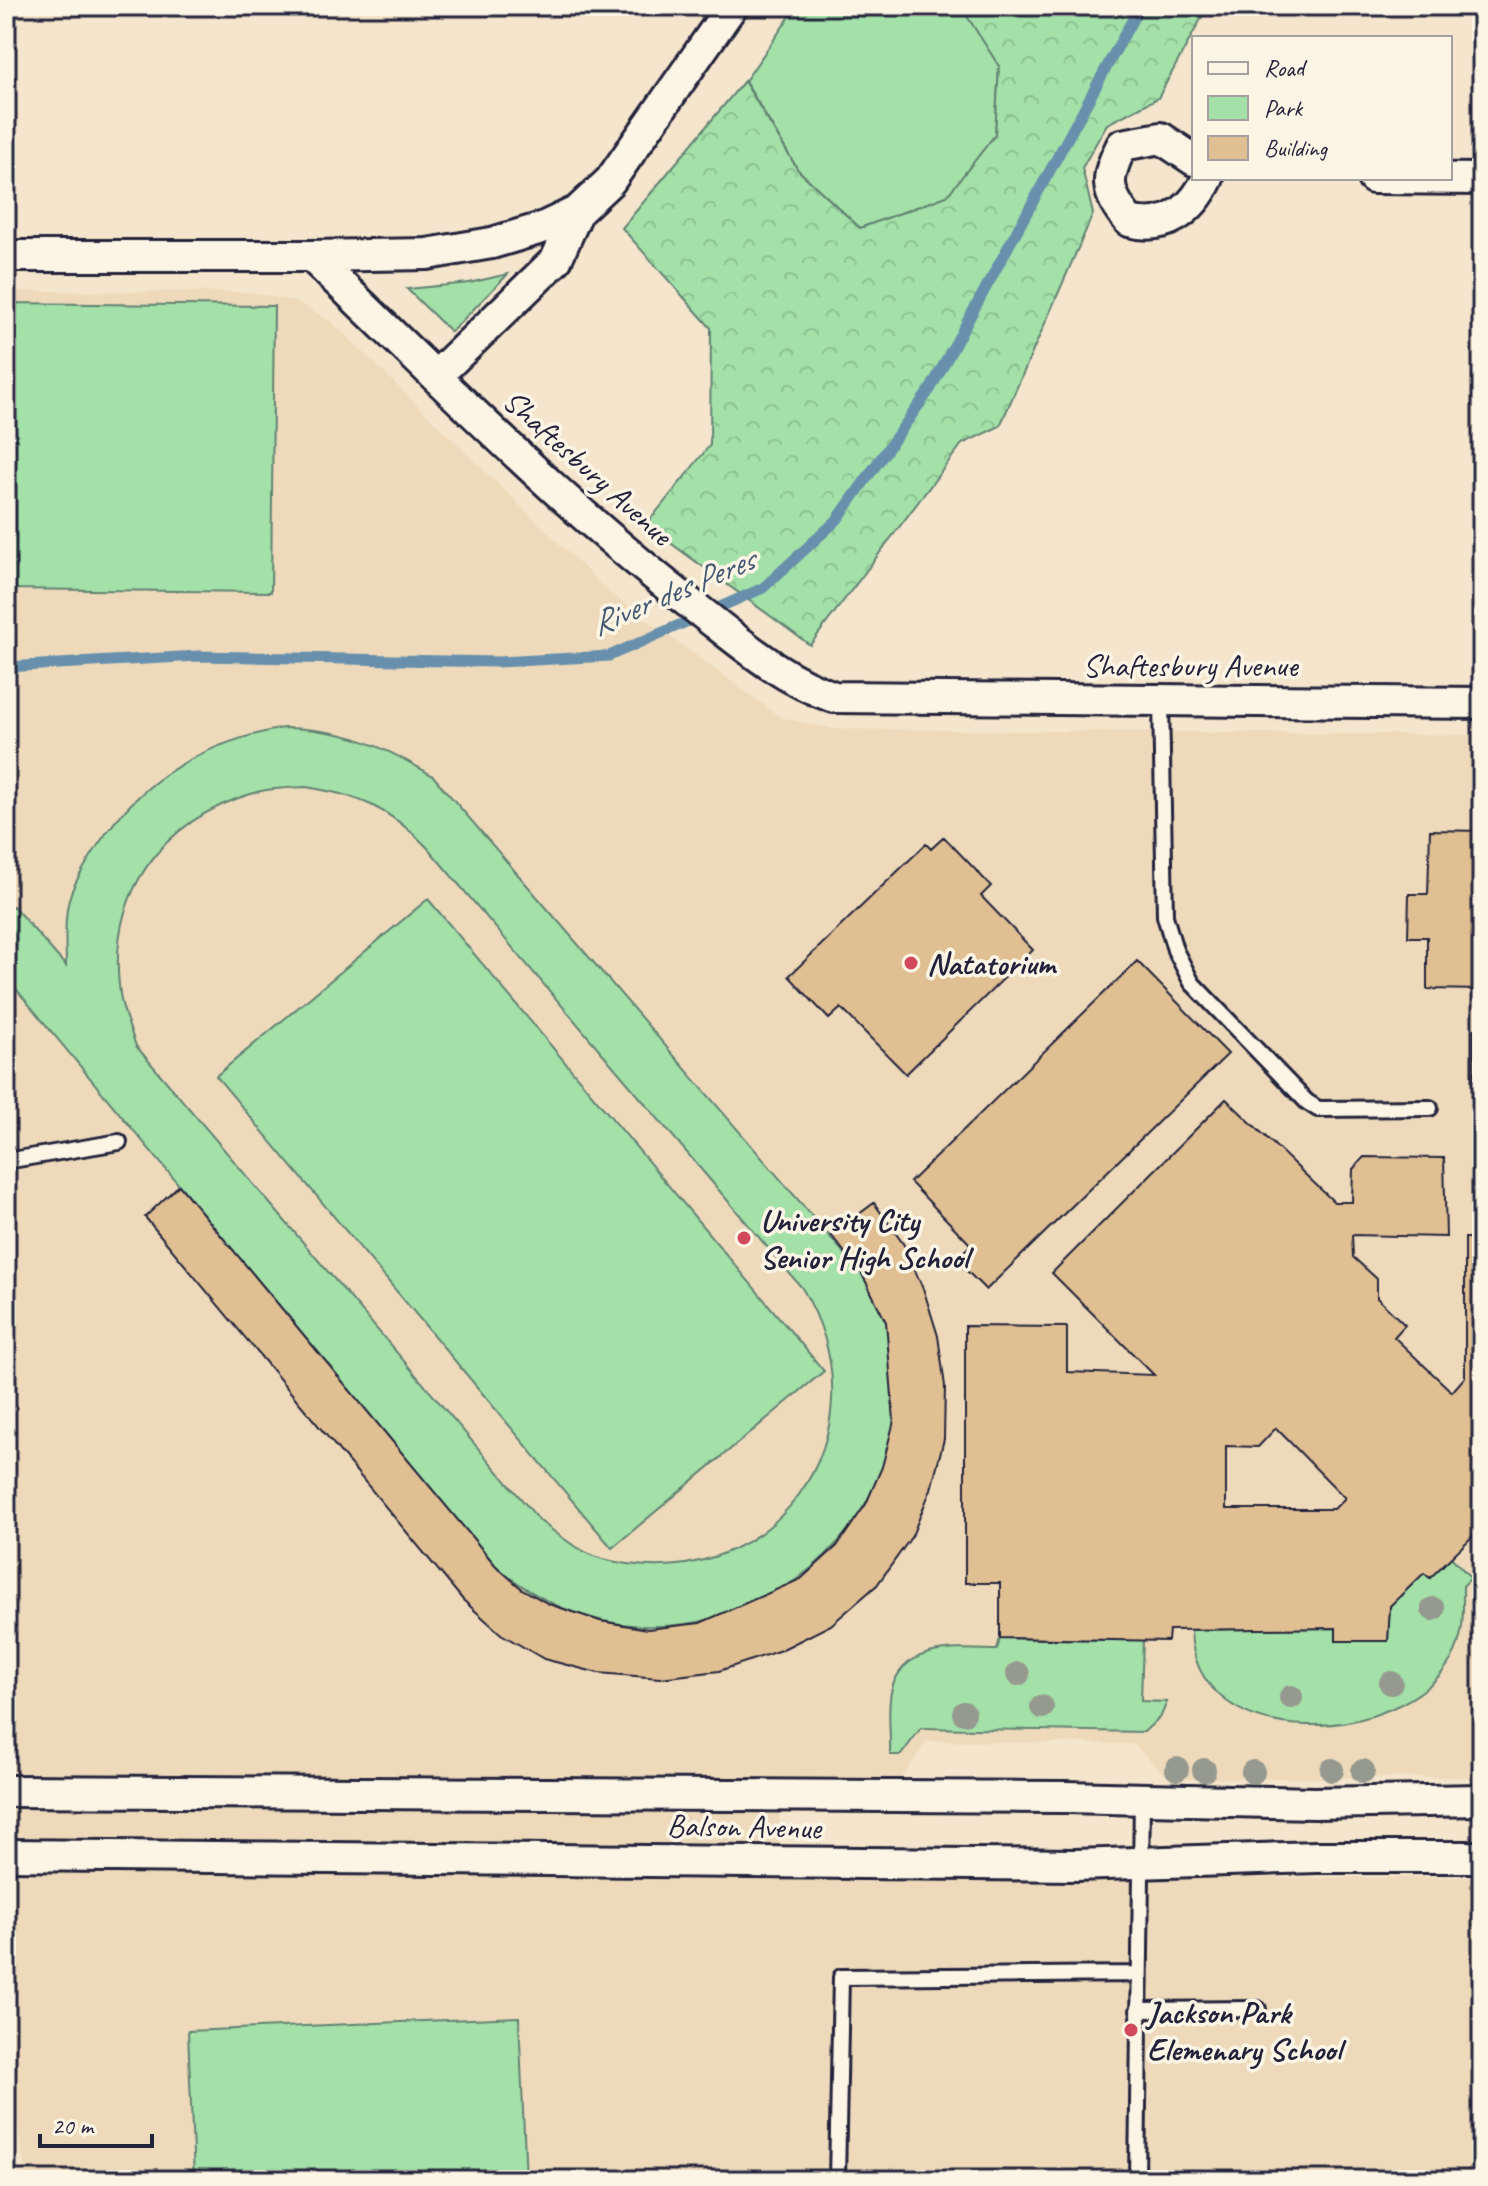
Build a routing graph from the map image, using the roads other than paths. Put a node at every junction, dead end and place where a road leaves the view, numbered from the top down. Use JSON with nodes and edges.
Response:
{"nodes":[{"id":1,"x":732,"y":6,"type":"edge"},
{"id":2,"x":1192,"y":159,"type":"edge"},
{"id":3,"x":1452,"y":179,"type":"edge"},
{"id":4,"x":1482,"y":179,"type":"edge"},
{"id":5,"x":1207,"y":180,"type":"edge"},
{"id":6,"x":578,"y":211,"type":"junction"},
{"id":7,"x":6,"y":256,"type":"edge"},
{"id":8,"x":311,"y":256,"type":"junction"},
{"id":9,"x":436,"y":376,"type":"junction"},
{"id":10,"x":1161,"y":701,"type":"junction"},
{"id":11,"x":1482,"y":703,"type":"edge"},
{"id":12,"x":1430,"y":1108,"type":"dead end"},
{"id":13,"x":119,"y":1142,"type":"dead end"},
{"id":14,"x":6,"y":1161,"type":"edge"},
{"id":15,"x":6,"y":1791,"type":"edge"},
{"id":16,"x":1142,"y":1798,"type":"junction"},
{"id":17,"x":1482,"y":1800,"type":"edge"},
{"id":18,"x":6,"y":1855,"type":"edge"},
{"id":19,"x":1482,"y":1857,"type":"edge"},
{"id":20,"x":1140,"y":1863,"type":"junction"},
{"id":21,"x":1139,"y":1974,"type":"junction"},
{"id":22,"x":1258,"y":2009,"type":"dead end"},
{"id":23,"x":1138,"y":2010,"type":"junction"},
{"id":24,"x":837,"y":2180,"type":"edge"},
{"id":25,"x":1137,"y":2180,"type":"edge"}],
"edges":[{"from":1,"to":6,"type":"street"},
{"from":2,"to":5,"type":"street"},
{"from":3,"to":4,"type":"street"},
{"from":6,"to":8,"type":"street"},
{"from":6,"to":9,"type":"street"},
{"from":7,"to":8,"type":"street"},
{"from":8,"to":9,"type":"street","name":"Shaftesbury Avenue"},
{"from":9,"to":10,"type":"street","name":"Shaftesbury Avenue"},
{"from":10,"to":11,"type":"street","name":"Shaftesbury Avenue"},
{"from":10,"to":12,"type":"lane"},
{"from":13,"to":14,"type":"lane"},
{"from":15,"to":16,"type":"street","name":"Balson Avenue"},
{"from":16,"to":17,"type":"street","name":"Balson Avenue"},
{"from":16,"to":20,"type":"lane"},
{"from":18,"to":20,"type":"street","name":"Balson Avenue"},
{"from":19,"to":20,"type":"street","name":"Balson Avenue"},
{"from":20,"to":21,"type":"lane"},
{"from":21,"to":23,"type":"lane"},
{"from":21,"to":24,"type":"lane"},
{"from":22,"to":23,"type":"lane"},
{"from":23,"to":25,"type":"lane"}]}
